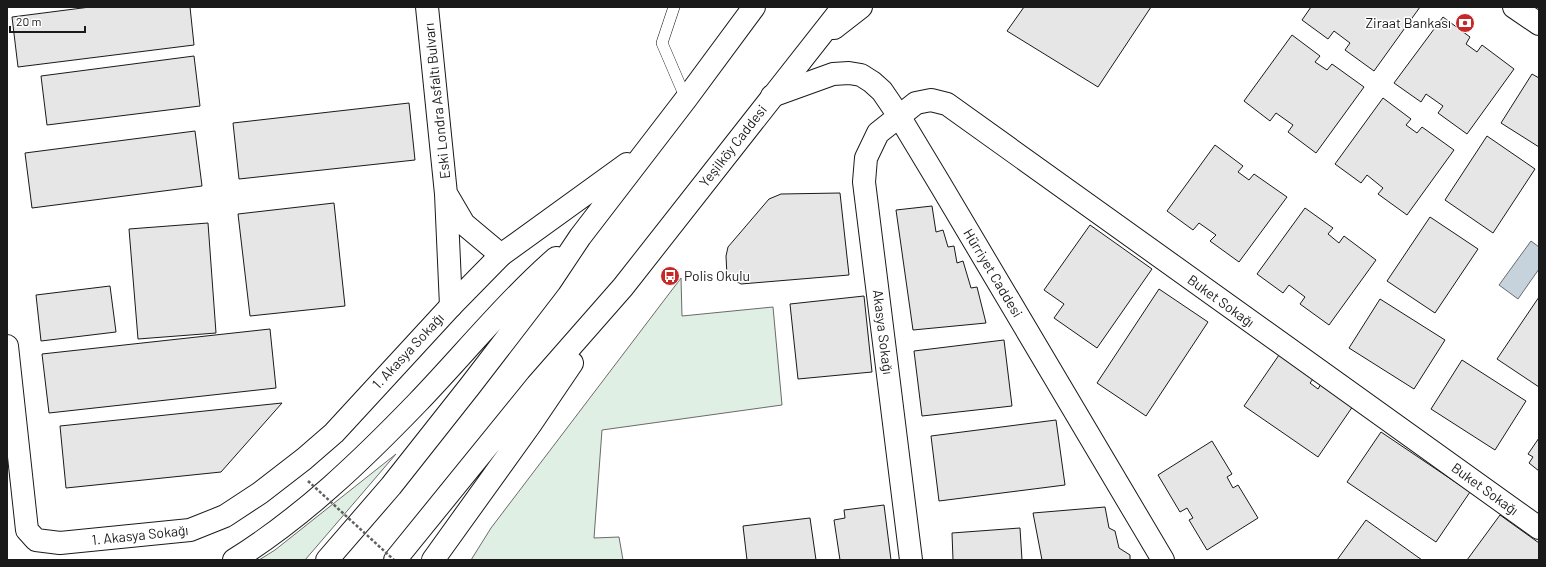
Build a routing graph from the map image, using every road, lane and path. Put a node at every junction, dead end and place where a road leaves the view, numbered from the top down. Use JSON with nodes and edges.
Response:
{"nodes":[{"id":1,"x":427,"y":7,"type":"edge"},
{"id":2,"x":674,"y":7,"type":"edge"},
{"id":3,"x":754,"y":7,"type":"edge"},
{"id":4,"x":843,"y":7,"type":"edge"},
{"id":5,"x":861,"y":7,"type":"edge"},
{"id":6,"x":1514,"y":7,"type":"edge"},
{"id":7,"x":1539,"y":24,"type":"edge"},
{"id":8,"x":817,"y":41,"type":"junction"},
{"id":9,"x":772,"y":96,"type":"junction"},
{"id":10,"x":686,"y":99,"type":"junction"},
{"id":11,"x":899,"y":116,"type":"junction"},
{"id":12,"x":648,"y":149,"type":"junction"},
{"id":13,"x":446,"y":194,"type":"junction"},
{"id":14,"x":580,"y":237,"type":"junction"},
{"id":15,"x":501,"y":255,"type":"junction"},
{"id":16,"x":623,"y":286,"type":"junction"},
{"id":17,"x":451,"y":306,"type":"junction"},
{"id":18,"x":7,"y":346,"type":"edge"},
{"id":19,"x":308,"y":481,"type":"dead end"},
{"id":20,"x":1539,"y":528,"type":"edge"},
{"id":21,"x":234,"y":560,"type":"edge"},
{"id":22,"x":327,"y":560,"type":"edge"},
{"id":23,"x":394,"y":560,"type":"edge"},
{"id":24,"x":433,"y":560,"type":"edge"},
{"id":25,"x":911,"y":560,"type":"edge"},
{"id":26,"x":1163,"y":560,"type":"edge"}],
"edges":[{"from":1,"to":13,"type":"main road","name":"Eski Londra Asfaltı Bulvarı"},
{"from":2,"to":10,"type":"lane"},
{"from":3,"to":10,"type":"main road"},
{"from":4,"to":8,"type":"main road","name":"Yeşilköy Caddesi"},
{"from":5,"to":8,"type":"main road"},
{"from":6,"to":7,"type":"main road"},
{"from":8,"to":9,"type":"main road","name":"Yeşilköy Caddesi"},
{"from":9,"to":11,"type":"main road","name":"Hürriyet Caddesi"},
{"from":9,"to":16,"type":"main road","name":"Yeşilköy Caddesi"},
{"from":10,"to":12,"type":"main road"},
{"from":11,"to":20,"type":"main road","name":"Buket Sokağı"},
{"from":11,"to":25,"type":"main road","name":"Akasya Sokağı"},
{"from":11,"to":26,"type":"main road","name":"Hürriyet Caddesi"},
{"from":12,"to":14,"type":"main road"},
{"from":12,"to":15,"type":"main road","name":"1. Akasya Sokağı"},
{"from":13,"to":15,"type":"main road"},
{"from":13,"to":17,"type":"main road","name":"Eski Londra Asfaltı Bulvarı"},
{"from":14,"to":21,"type":"main road"},
{"from":14,"to":22,"type":"main road"},
{"from":15,"to":17,"type":"main road","name":"1. Akasya Sokağı"},
{"from":16,"to":23,"type":"main road"},
{"from":16,"to":24,"type":"main road"},
{"from":17,"to":18,"type":"main road","name":"1. Akasya Sokağı"},
{"from":19,"to":23,"type":"path","bridge":true}]}
